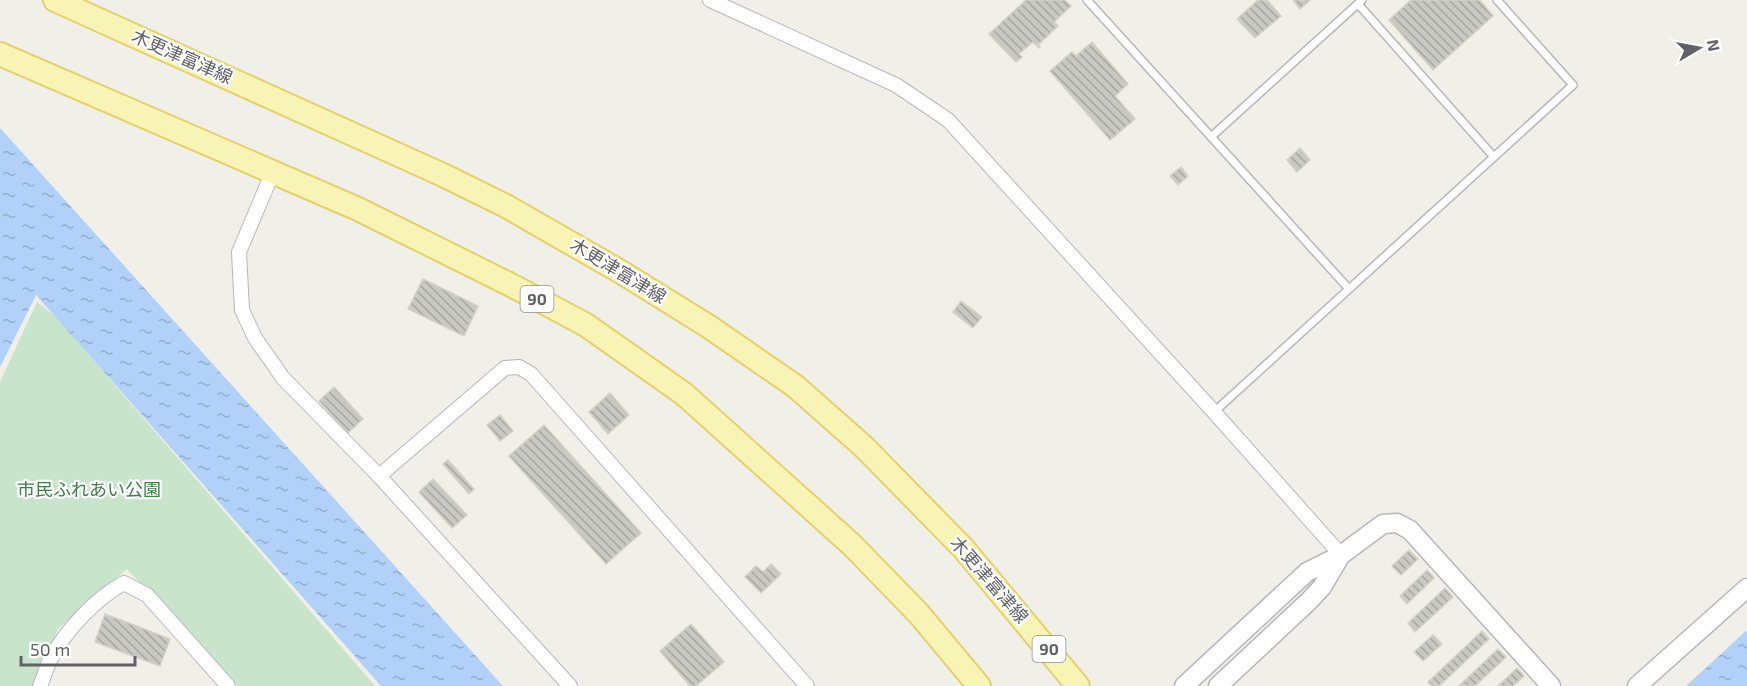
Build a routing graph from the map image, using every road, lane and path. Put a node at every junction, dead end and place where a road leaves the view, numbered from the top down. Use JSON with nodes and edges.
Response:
{"nodes":[{"id":1,"x":56,"y":0,"type":"edge"},
{"id":2,"x":711,"y":0,"type":"edge"},
{"id":3,"x":1087,"y":0,"type":"edge"},
{"id":4,"x":1497,"y":0,"type":"edge"},
{"id":5,"x":1360,"y":2,"type":"edge"},
{"id":6,"x":0,"y":54,"type":"edge"},
{"id":7,"x":1211,"y":137,"type":"junction"},
{"id":8,"x":1494,"y":157,"type":"junction"},
{"id":9,"x":272,"y":174,"type":"junction"},
{"id":10,"x":1349,"y":289,"type":"junction"},
{"id":11,"x":1214,"y":412,"type":"junction"},
{"id":12,"x":379,"y":476,"type":"junction"},
{"id":13,"x":1341,"y":555,"type":"junction"},
{"id":14,"x":1747,"y":588,"type":"edge"},
{"id":15,"x":40,"y":686,"type":"edge"},
{"id":16,"x":228,"y":686,"type":"edge"},
{"id":17,"x":570,"y":686,"type":"edge"},
{"id":18,"x":807,"y":686,"type":"edge"},
{"id":19,"x":979,"y":686,"type":"edge"},
{"id":20,"x":1078,"y":686,"type":"edge"},
{"id":21,"x":1184,"y":686,"type":"edge"},
{"id":22,"x":1218,"y":686,"type":"edge"},
{"id":23,"x":1551,"y":686,"type":"edge"},
{"id":24,"x":1637,"y":686,"type":"edge"}],
"edges":[{"from":1,"to":20,"type":"main road","name":"木更津富津線","number":"90"},
{"from":2,"to":11,"type":"street"},
{"from":3,"to":7,"type":"lane"},
{"from":4,"to":8,"type":"lane"},
{"from":5,"to":7,"type":"lane"},
{"from":5,"to":8,"type":"lane"},
{"from":6,"to":9,"type":"main road","number":"90"},
{"from":7,"to":10,"type":"lane"},
{"from":8,"to":10,"type":"lane"},
{"from":9,"to":12,"type":"street"},
{"from":9,"to":19,"type":"main road","number":"90"},
{"from":10,"to":11,"type":"lane"},
{"from":11,"to":13,"type":"street"},
{"from":12,"to":17,"type":"street"},
{"from":12,"to":18,"type":"street"},
{"from":13,"to":21,"type":"street"},
{"from":13,"to":22,"type":"street"},
{"from":13,"to":23,"type":"street"},
{"from":14,"to":24,"type":"street"},
{"from":15,"to":16,"type":"street"}]}
